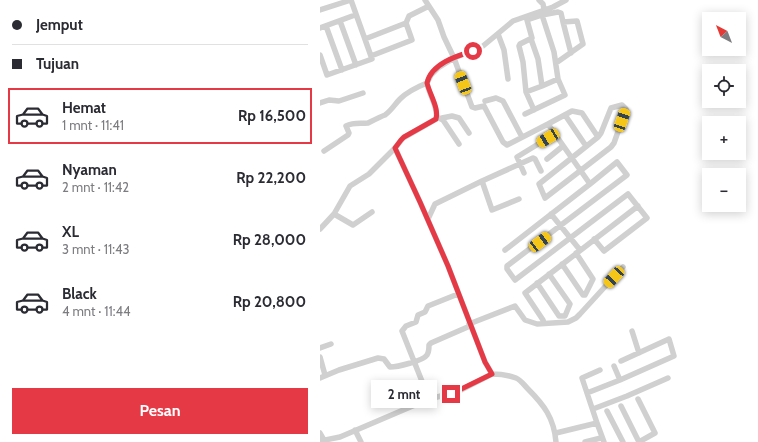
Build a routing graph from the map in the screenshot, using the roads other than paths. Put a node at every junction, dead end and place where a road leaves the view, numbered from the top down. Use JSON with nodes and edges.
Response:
{"nodes":[{"id":1,"x":351,"y":0,"type":"edge"},
{"id":2,"x":425,"y":0,"type":"edge"},
{"id":3,"x":539,"y":0,"type":"edge"},
{"id":4,"x":566,"y":0,"type":"edge"},
{"id":5,"x":429,"y":6,"type":"junction"},
{"id":6,"x":320,"y":10,"type":"edge"},
{"id":7,"x":542,"y":12,"type":"junction"},
{"id":8,"x":355,"y":15,"type":"junction"},
{"id":9,"x":340,"y":21,"type":"junction"},
{"id":10,"x":563,"y":22,"type":"junction"},
{"id":11,"x":406,"y":23,"type":"junction"},
{"id":12,"x":323,"y":27,"type":"edge"},
{"id":13,"x":498,"y":34,"type":"junction"},
{"id":14,"x":365,"y":39,"type":"junction"},
{"id":15,"x":531,"y":39,"type":"junction"},
{"id":16,"x":571,"y":53,"type":"junction"},
{"id":17,"x":320,"y":55,"type":"edge"},
{"id":18,"x":371,"y":56,"type":"junction"},
{"id":19,"x":454,"y":58,"type":"junction"},
{"id":20,"x":556,"y":63,"type":"junction"},
{"id":21,"x":322,"y":64,"type":"edge"},
{"id":22,"x":356,"y":65,"type":"junction"},
{"id":23,"x":342,"y":70,"type":"junction"},
{"id":24,"x":508,"y":79,"type":"dead end"},
{"id":25,"x":558,"y":79,"type":"junction"},
{"id":26,"x":427,"y":83,"type":"junction"},
{"id":27,"x":542,"y":86,"type":"junction"},
{"id":28,"x":526,"y":92,"type":"junction"},
{"id":29,"x":363,"y":93,"type":"dead end"},
{"id":30,"x":484,"y":101,"type":"dead end"},
{"id":31,"x":320,"y":103,"type":"edge"},
{"id":32,"x":534,"y":110,"type":"junction"},
{"id":33,"x":525,"y":114,"type":"dead end"},
{"id":34,"x":565,"y":115,"type":"junction"},
{"id":35,"x":439,"y":118,"type":"junction"},
{"id":36,"x":460,"y":118,"type":"junction"},
{"id":37,"x":467,"y":119,"type":"dead end"},
{"id":38,"x":548,"y":124,"type":"junction"},
{"id":39,"x":469,"y":133,"type":"dead end"},
{"id":40,"x":522,"y":137,"type":"junction"},
{"id":41,"x":598,"y":137,"type":"junction"},
{"id":42,"x":548,"y":138,"type":"dead end"},
{"id":43,"x":458,"y":144,"type":"dead end"},
{"id":44,"x":563,"y":146,"type":"junction"},
{"id":45,"x":586,"y":146,"type":"junction"},
{"id":46,"x":395,"y":148,"type":"junction"},
{"id":47,"x":324,"y":152,"type":"dead end"},
{"id":48,"x":571,"y":158,"type":"junction"},
{"id":49,"x":547,"y":159,"type":"dead end"},
{"id":50,"x":520,"y":164,"type":"junction"},
{"id":51,"x":580,"y":170,"type":"junction"},
{"id":52,"x":542,"y":172,"type":"dead end"},
{"id":53,"x":524,"y":173,"type":"dead end"},
{"id":54,"x":482,"y":181,"type":"junction"},
{"id":55,"x":590,"y":184,"type":"junction"},
{"id":56,"x":519,"y":199,"type":"dead end"},
{"id":57,"x":638,"y":206,"type":"junction"},
{"id":58,"x":372,"y":212,"type":"dead end"},
{"id":59,"x":334,"y":214,"type":"junction"},
{"id":60,"x":551,"y":214,"type":"junction"},
{"id":61,"x":428,"y":219,"type":"junction"},
{"id":62,"x":561,"y":226,"type":"junction"},
{"id":63,"x":320,"y":229,"type":"edge"},
{"id":64,"x":570,"y":238,"type":"junction"},
{"id":65,"x":594,"y":239,"type":"junction"},
{"id":66,"x":505,"y":250,"type":"dead end"},
{"id":67,"x":578,"y":252,"type":"junction"},
{"id":68,"x":562,"y":264,"type":"junction"},
{"id":69,"x":624,"y":268,"type":"dead end"},
{"id":70,"x":549,"y":274,"type":"junction"},
{"id":71,"x":537,"y":283,"type":"junction"},
{"id":72,"x":458,"y":294,"type":"junction"},
{"id":73,"x":543,"y":320,"type":"dead end"},
{"id":74,"x":470,"y":325,"type":"junction"},
{"id":75,"x":632,"y":331,"type":"dead end"},
{"id":76,"x":331,"y":344,"type":"dead end"},
{"id":77,"x":320,"y":348,"type":"edge"},
{"id":78,"x":639,"y":353,"type":"junction"},
{"id":79,"x":320,"y":357,"type":"edge"},
{"id":80,"x":621,"y":360,"type":"dead end"},
{"id":81,"x":414,"y":361,"type":"junction"},
{"id":82,"x":614,"y":366,"type":"dead end"},
{"id":83,"x":600,"y":370,"type":"dead end"},
{"id":84,"x":492,"y":374,"type":"junction"},
{"id":85,"x":323,"y":377,"type":"edge"},
{"id":86,"x":668,"y":378,"type":"dead end"},
{"id":87,"x":620,"y":380,"type":"junction"},
{"id":88,"x":588,"y":393,"type":"junction"},
{"id":89,"x":429,"y":399,"type":"junction"},
{"id":90,"x":638,"y":399,"type":"dead end"},
{"id":91,"x":621,"y":406,"type":"dead end"},
{"id":92,"x":593,"y":409,"type":"junction"},
{"id":93,"x":607,"y":411,"type":"dead end"},
{"id":94,"x":597,"y":423,"type":"junction"},
{"id":95,"x":355,"y":430,"type":"junction"},
{"id":96,"x":320,"y":432,"type":"edge"},
{"id":97,"x":556,"y":433,"type":"junction"},
{"id":98,"x":341,"y":439,"type":"edge"},
{"id":99,"x":322,"y":440,"type":"edge"},
{"id":100,"x":603,"y":440,"type":"edge"},
{"id":101,"x":361,"y":442,"type":"edge"},
{"id":102,"x":556,"y":442,"type":"edge"},
{"id":103,"x":585,"y":442,"type":"edge"},
{"id":104,"x":623,"y":442,"type":"edge"}],
"edges":[{"from":1,"to":6,"type":"street"},
{"from":1,"to":8,"type":"street"},
{"from":2,"to":5,"type":"street"},
{"from":3,"to":7,"type":"street"},
{"from":4,"to":7,"type":"street"},
{"from":5,"to":11,"type":"street"},
{"from":5,"to":19,"type":"street"},
{"from":7,"to":10,"type":"street"},
{"from":7,"to":13,"type":"street"},
{"from":7,"to":15,"type":"street"},
{"from":7,"to":20,"type":"street"},
{"from":8,"to":9,"type":"street"},
{"from":8,"to":14,"type":"street"},
{"from":9,"to":12,"type":"street"},
{"from":9,"to":22,"type":"street"},
{"from":10,"to":16,"type":"street"},
{"from":10,"to":16,"type":"street"},
{"from":11,"to":14,"type":"street"},
{"from":11,"to":18,"type":"street"},
{"from":12,"to":23,"type":"street"},
{"from":13,"to":19,"type":"street"},
{"from":13,"to":24,"type":"street"},
{"from":14,"to":18,"type":"street"},
{"from":15,"to":27,"type":"street"},
{"from":15,"to":28,"type":"street"},
{"from":16,"to":20,"type":"street"},
{"from":17,"to":21,"type":"street"},
{"from":18,"to":22,"type":"street"},
{"from":19,"to":26,"type":"street"},
{"from":19,"to":40,"type":"street"},
{"from":20,"to":25,"type":"street"},
{"from":21,"to":23,"type":"street"},
{"from":22,"to":23,"type":"street"},
{"from":25,"to":27,"type":"street"},
{"from":25,"to":32,"type":"street"},
{"from":26,"to":35,"type":"street"},
{"from":26,"to":47,"type":"street"},
{"from":27,"to":28,"type":"street"},
{"from":28,"to":32,"type":"street"},
{"from":29,"to":31,"type":"street"},
{"from":30,"to":40,"type":"street"},
{"from":32,"to":33,"type":"street"},
{"from":34,"to":38,"type":"street"},
{"from":34,"to":41,"type":"street"},
{"from":34,"to":45,"type":"street"},
{"from":35,"to":36,"type":"street"},
{"from":35,"to":43,"type":"street"},
{"from":35,"to":46,"type":"street"},
{"from":36,"to":37,"type":"street"},
{"from":36,"to":39,"type":"street"},
{"from":38,"to":40,"type":"street"},
{"from":38,"to":44,"type":"street"},
{"from":41,"to":45,"type":"street"},
{"from":41,"to":51,"type":"street"},
{"from":42,"to":50,"type":"street"},
{"from":44,"to":48,"type":"street"},
{"from":44,"to":49,"type":"street"},
{"from":45,"to":48,"type":"street"},
{"from":46,"to":59,"type":"street"},
{"from":46,"to":61,"type":"street"},
{"from":48,"to":51,"type":"street"},
{"from":48,"to":51,"type":"street"},
{"from":50,"to":52,"type":"street"},
{"from":50,"to":53,"type":"street"},
{"from":50,"to":54,"type":"street"},
{"from":51,"to":55,"type":"street"},
{"from":54,"to":56,"type":"street"},
{"from":54,"to":61,"type":"street"},
{"from":55,"to":60,"type":"street"},
{"from":55,"to":62,"type":"street"},
{"from":57,"to":64,"type":"street"},
{"from":57,"to":65,"type":"street"},
{"from":57,"to":65,"type":"street"},
{"from":58,"to":59,"type":"street"},
{"from":59,"to":63,"type":"street"},
{"from":60,"to":62,"type":"street"},
{"from":60,"to":66,"type":"street"},
{"from":61,"to":72,"type":"street"},
{"from":62,"to":64,"type":"street"},
{"from":62,"to":64,"type":"street"},
{"from":64,"to":67,"type":"street"},
{"from":65,"to":67,"type":"street"},
{"from":67,"to":68,"type":"street"},
{"from":67,"to":68,"type":"street"},
{"from":68,"to":70,"type":"street"},
{"from":69,"to":74,"type":"street"},
{"from":70,"to":71,"type":"street"},
{"from":70,"to":71,"type":"street"},
{"from":71,"to":73,"type":"street"},
{"from":72,"to":74,"type":"street"},
{"from":72,"to":81,"type":"street"},
{"from":74,"to":81,"type":"street"},
{"from":74,"to":84,"type":"street"},
{"from":75,"to":78,"type":"street"},
{"from":76,"to":77,"type":"street"},
{"from":78,"to":80,"type":"street"},
{"from":78,"to":87,"type":"street"},
{"from":79,"to":85,"type":"street"},
{"from":81,"to":85,"type":"street"},
{"from":81,"to":89,"type":"street"},
{"from":82,"to":87,"type":"street"},
{"from":83,"to":88,"type":"street"},
{"from":84,"to":89,"type":"street"},
{"from":84,"to":97,"type":"street"},
{"from":86,"to":92,"type":"street"},
{"from":87,"to":88,"type":"street"},
{"from":88,"to":92,"type":"street"},
{"from":89,"to":95,"type":"street"},
{"from":90,"to":91,"type":"street"},
{"from":92,"to":94,"type":"street"},
{"from":93,"to":104,"type":"street"},
{"from":94,"to":97,"type":"street"},
{"from":94,"to":100,"type":"street"},
{"from":95,"to":98,"type":"street"},
{"from":95,"to":101,"type":"street"},
{"from":96,"to":99,"type":"street"},
{"from":97,"to":102,"type":"street"},
{"from":98,"to":99,"type":"street"},
{"from":100,"to":103,"type":"street"}]}
